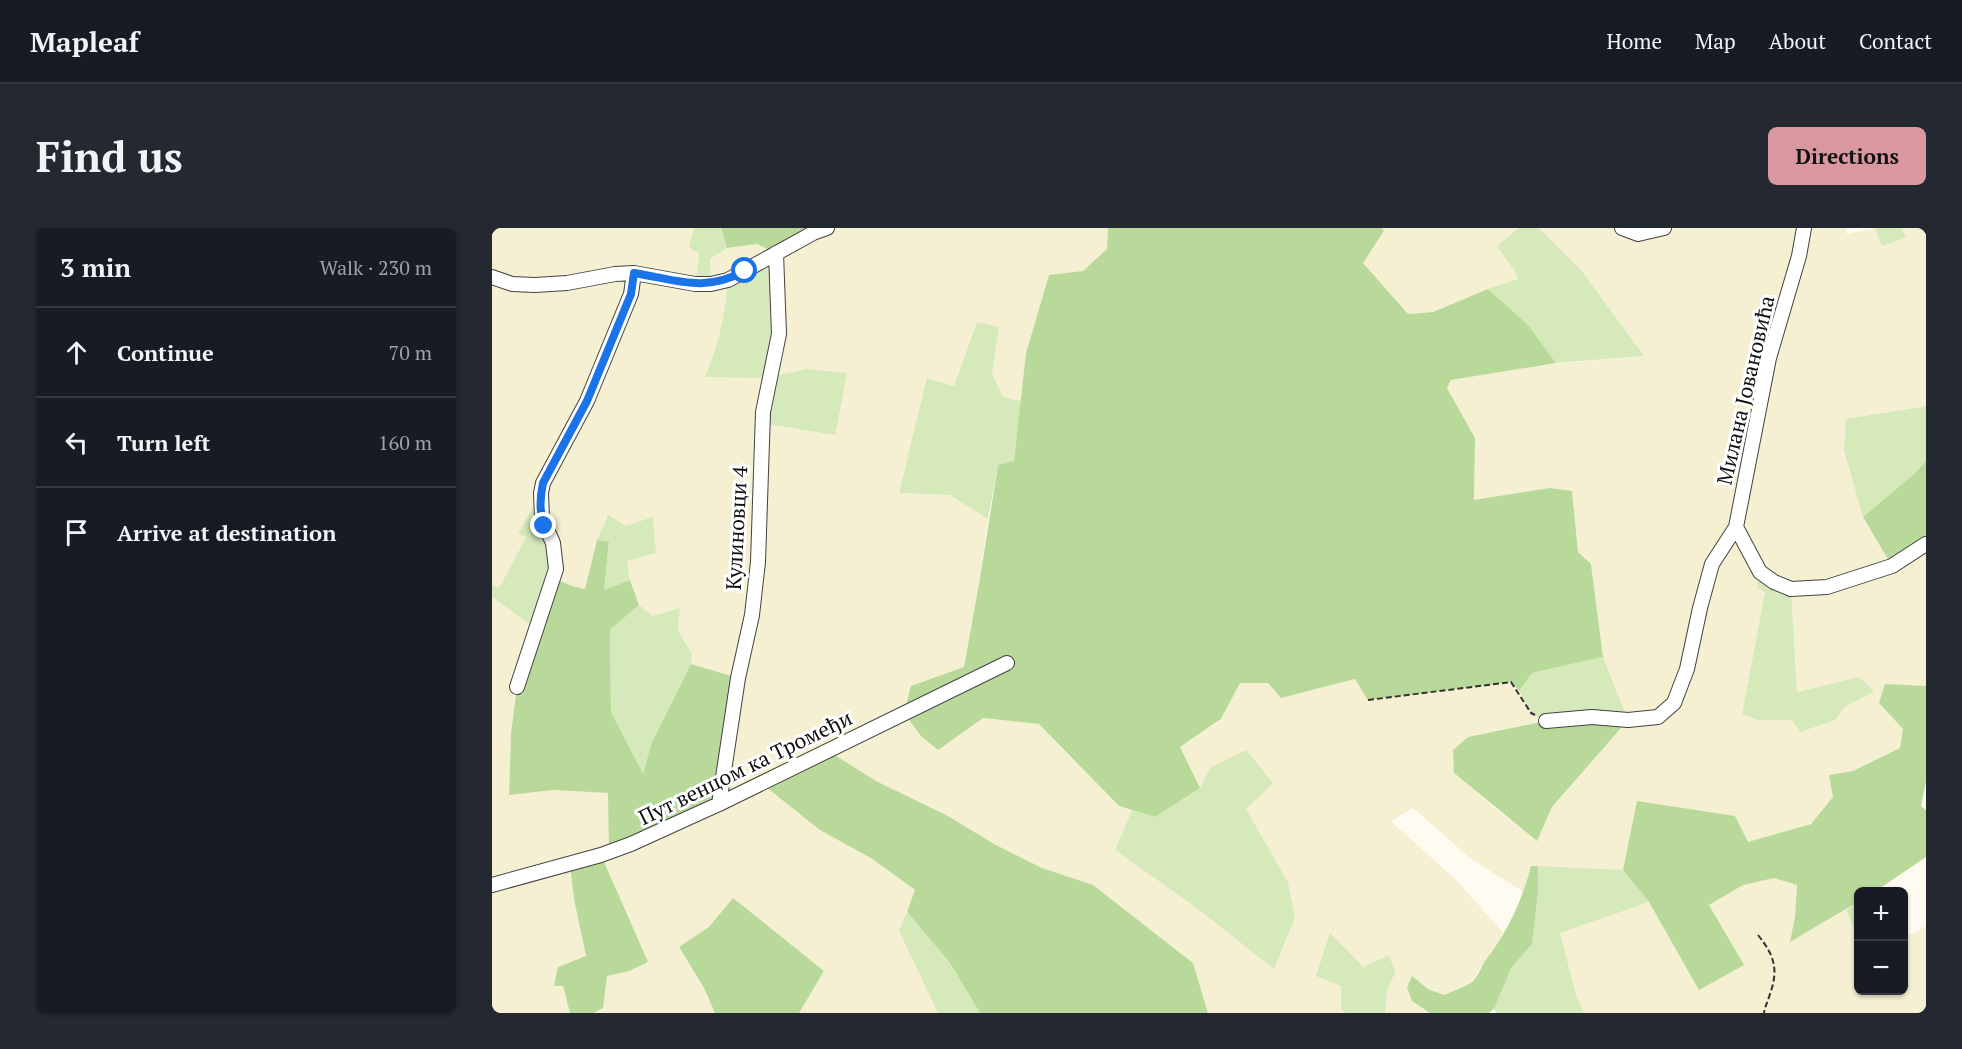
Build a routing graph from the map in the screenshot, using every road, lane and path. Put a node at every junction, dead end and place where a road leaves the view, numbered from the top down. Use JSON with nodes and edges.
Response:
{"nodes":[{"id":1,"x":827,"y":228,"type":"edge"},
{"id":2,"x":1622,"y":228,"type":"edge"},
{"id":3,"x":1664,"y":228,"type":"edge"},
{"id":4,"x":1804,"y":228,"type":"edge"},
{"id":5,"x":776,"y":253,"type":"junction"},
{"id":6,"x":634,"y":273,"type":"junction"},
{"id":7,"x":492,"y":278,"type":"edge"},
{"id":8,"x":1736,"y":527,"type":"junction"},
{"id":9,"x":1926,"y":544,"type":"edge"},
{"id":10,"x":1007,"y":663,"type":"dead end"},
{"id":11,"x":517,"y":687,"type":"dead end"},
{"id":12,"x":1368,"y":700,"type":"dead end"},
{"id":13,"x":1546,"y":721,"type":"joint"},
{"id":14,"x":719,"y":804,"type":"junction"},
{"id":15,"x":492,"y":885,"type":"edge"},
{"id":16,"x":1758,"y":935,"type":"dead end"},
{"id":17,"x":1764,"y":1013,"type":"edge"}],
"edges":[{"from":1,"to":5,"type":"street"},
{"from":2,"to":3,"type":"street"},
{"from":4,"to":8,"type":"street","name":"Милана Јовановића"},
{"from":5,"to":6,"type":"street"},
{"from":5,"to":14,"type":"street","name":"Кулиновци 4"},
{"from":6,"to":7,"type":"street"},
{"from":6,"to":11,"type":"street"},
{"from":8,"to":9,"type":"street"},
{"from":8,"to":13,"type":"street"},
{"from":10,"to":14,"type":"street","name":"Пут венцом ка Тромеђи"},
{"from":12,"to":13,"type":"path"},
{"from":14,"to":15,"type":"street","name":"Пут венцом ка Тромеђи"},
{"from":16,"to":17,"type":"path"}]}
